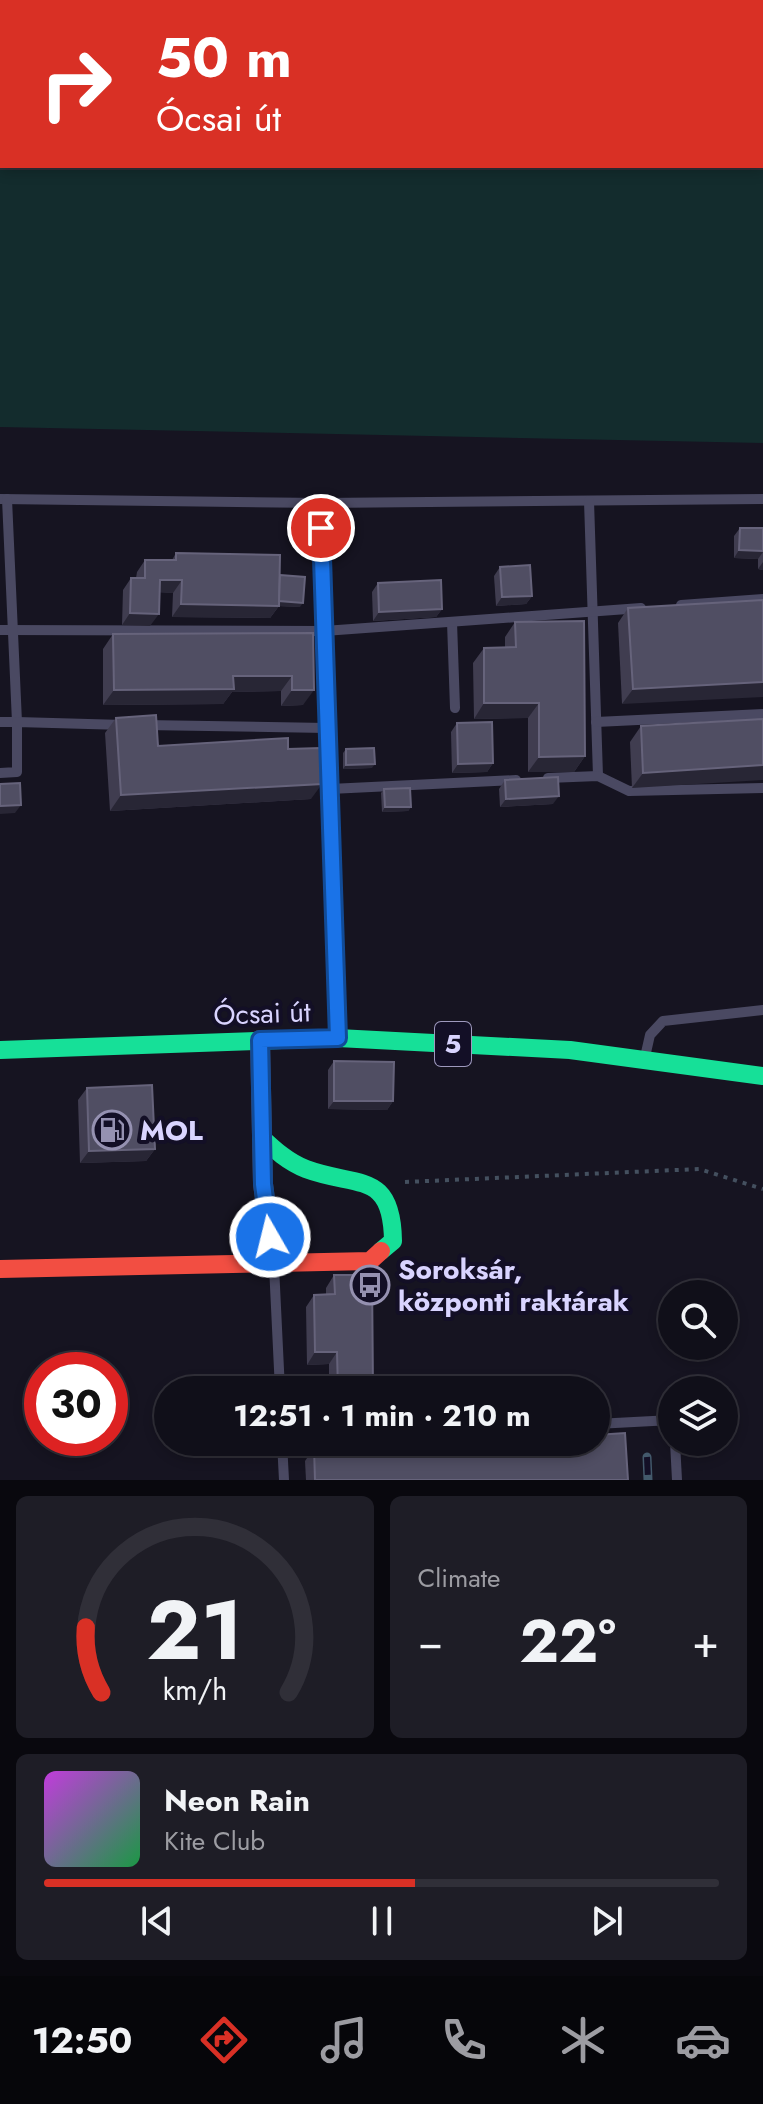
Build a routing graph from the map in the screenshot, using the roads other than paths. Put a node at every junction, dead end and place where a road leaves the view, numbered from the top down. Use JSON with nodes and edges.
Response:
{"nodes":[{"id":1,"x":4,"y":499,"type":"edge"},
{"id":2,"x":763,"y":499,"type":"edge"},
{"id":3,"x":589,"y":501,"type":"junction"},
{"id":4,"x":321,"y":503,"type":"junction"},
{"id":5,"x":763,"y":599,"type":"edge"},
{"id":6,"x":670,"y":606,"type":"edge"},
{"id":7,"x":654,"y":607,"type":"edge"},
{"id":8,"x":592,"y":612,"type":"junction"},
{"id":9,"x":452,"y":622,"type":"junction"},
{"id":10,"x":0,"y":630,"type":"edge"},
{"id":11,"x":12,"y":630,"type":"junction"},
{"id":12,"x":324,"y":631,"type":"junction"},
{"id":13,"x":455,"y":708,"type":"dead end"},
{"id":14,"x":763,"y":714,"type":"edge"},
{"id":15,"x":0,"y":722,"type":"edge"},
{"id":16,"x":17,"y":722,"type":"junction"},
{"id":17,"x":596,"y":722,"type":"junction"},
{"id":18,"x":327,"y":728,"type":"junction"},
{"id":19,"x":0,"y":773,"type":"edge"},
{"id":20,"x":598,"y":776,"type":"junction"},
{"id":21,"x":763,"y":788,"type":"edge"},
{"id":22,"x":330,"y":789,"type":"junction"},
{"id":23,"x":763,"y":1010,"type":"edge"},
{"id":24,"x":338,"y":1038,"type":"junction"},
{"id":25,"x":260,"y":1040,"type":"junction"},
{"id":26,"x":0,"y":1050,"type":"edge"},
{"id":27,"x":645,"y":1060,"type":"junction"},
{"id":28,"x":763,"y":1076,"type":"edge"},
{"id":29,"x":261,"y":1137,"type":"junction"},
{"id":30,"x":274,"y":1264,"type":"junction"},
{"id":31,"x":0,"y":1269,"type":"edge"},
{"id":32,"x":279,"y":1376,"type":"edge"},
{"id":33,"x":658,"y":1421,"type":"edge"},
{"id":34,"x":610,"y":1423,"type":"edge"},
{"id":35,"x":283,"y":1456,"type":"edge"},
{"id":36,"x":676,"y":1456,"type":"edge"},
{"id":37,"x":284,"y":1480,"type":"edge"},
{"id":38,"x":677,"y":1480,"type":"edge"}],
"edges":[{"from":1,"to":4,"type":"lane"},
{"from":1,"to":11,"type":"lane"},
{"from":2,"to":3,"type":"lane"},
{"from":3,"to":4,"type":"lane"},
{"from":3,"to":8,"type":"lane"},
{"from":4,"to":12,"type":"lane"},
{"from":5,"to":6,"type":"lane"},
{"from":7,"to":8,"type":"lane"},
{"from":8,"to":9,"type":"lane"},
{"from":8,"to":17,"type":"lane"},
{"from":9,"to":12,"type":"lane"},
{"from":9,"to":13,"type":"lane"},
{"from":10,"to":11,"type":"lane"},
{"from":11,"to":12,"type":"lane"},
{"from":11,"to":16,"type":"lane"},
{"from":12,"to":18,"type":"lane"},
{"from":14,"to":17,"type":"lane"},
{"from":15,"to":16,"type":"lane"},
{"from":16,"to":18,"type":"lane"},
{"from":16,"to":19,"type":"lane"},
{"from":17,"to":20,"type":"lane"},
{"from":18,"to":22,"type":"lane"},
{"from":20,"to":21,"type":"lane"},
{"from":20,"to":22,"type":"lane"},
{"from":22,"to":24,"type":"lane"},
{"from":23,"to":27,"type":"lane"},
{"from":24,"to":25,"type":"main road","name":"Ócsai út","number":"5"},
{"from":24,"to":27,"type":"main road","name":"Ócsai út","number":"5"},
{"from":25,"to":26,"type":"main road","name":"Ócsai út","number":"5"},
{"from":25,"to":29,"type":"street"},
{"from":27,"to":28,"type":"main road","name":"Ócsai út","number":"5"},
{"from":29,"to":30,"type":"street"},
{"from":29,"to":30,"type":"main road"},
{"from":30,"to":31,"type":"main road"},
{"from":30,"to":32,"type":"lane"},
{"from":33,"to":34,"type":"lane"},
{"from":35,"to":37,"type":"lane"},
{"from":36,"to":38,"type":"lane"}]}
